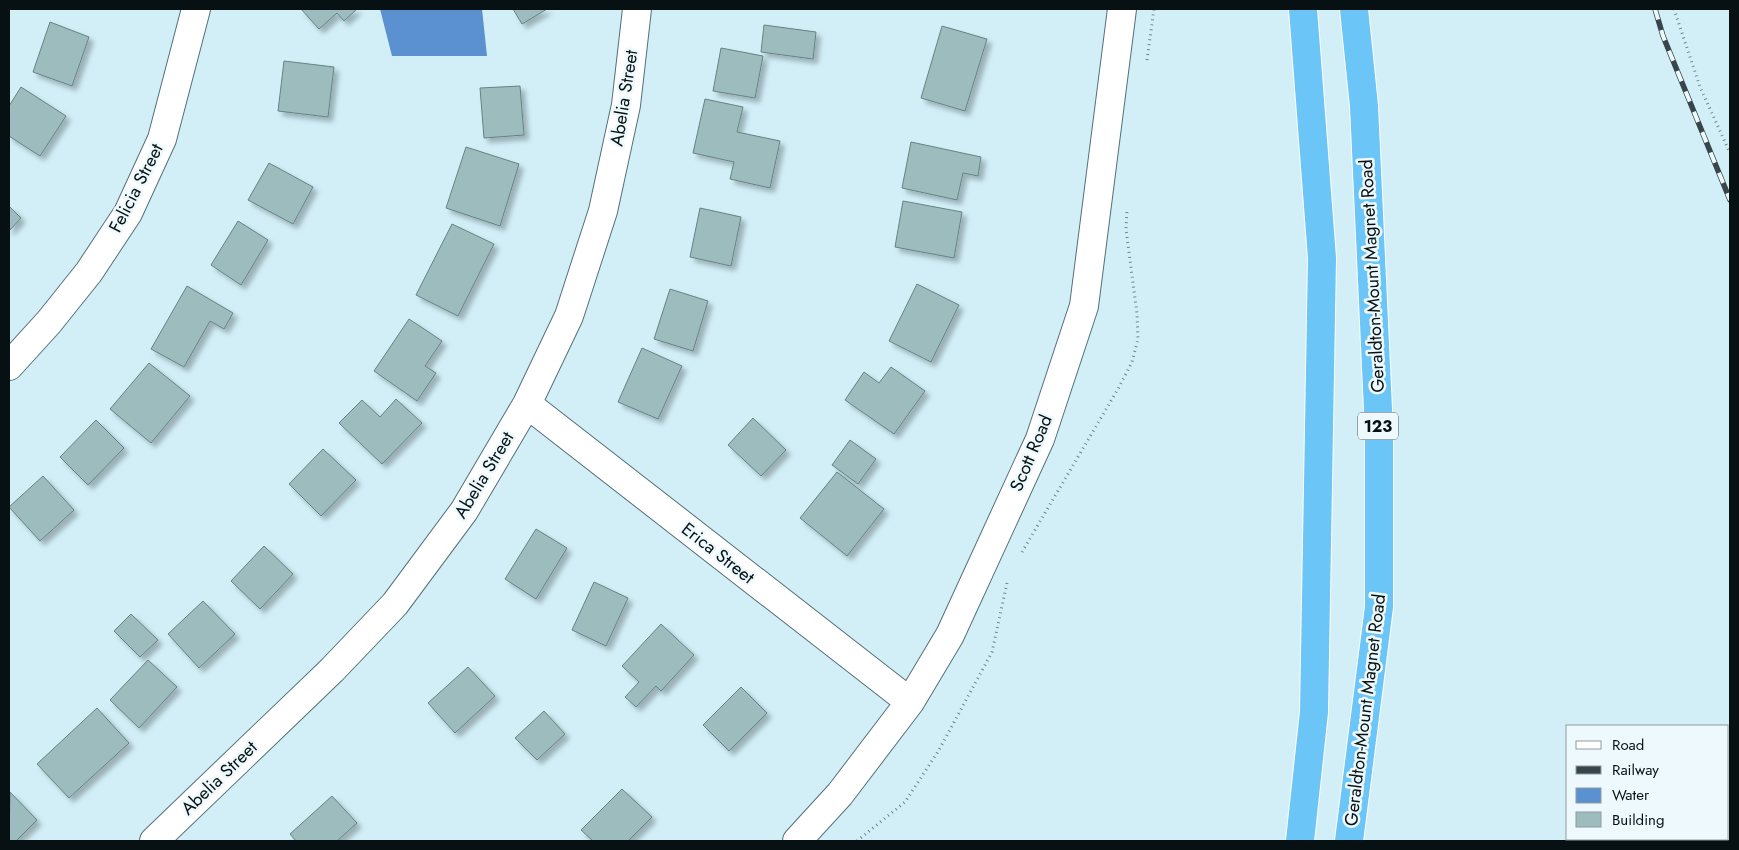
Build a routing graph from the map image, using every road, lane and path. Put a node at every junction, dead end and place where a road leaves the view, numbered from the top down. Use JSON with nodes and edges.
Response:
{"nodes":[{"id":1,"x":196,"y":9,"type":"edge"},
{"id":2,"x":637,"y":9,"type":"edge"},
{"id":3,"x":1122,"y":9,"type":"edge"},
{"id":4,"x":1304,"y":9,"type":"edge"},
{"id":5,"x":1354,"y":9,"type":"edge"},
{"id":6,"x":1674,"y":9,"type":"edge"},
{"id":7,"x":1730,"y":153,"type":"edge"},
{"id":8,"x":9,"y":366,"type":"edge"},
{"id":9,"x":526,"y":404,"type":"junction"},
{"id":10,"x":910,"y":702,"type":"junction"},
{"id":11,"x":154,"y":841,"type":"edge"},
{"id":12,"x":797,"y":841,"type":"edge"},
{"id":13,"x":1300,"y":841,"type":"edge"},
{"id":14,"x":1349,"y":841,"type":"edge"}],
"edges":[{"from":1,"to":8,"type":"street","name":"Felicia Street"},
{"from":2,"to":9,"type":"street","name":"Abelia Street"},
{"from":3,"to":10,"type":"street","name":"Scott Road"},
{"from":4,"to":13,"type":"highway"},
{"from":5,"to":14,"type":"highway","name":"Geraldton-Mount Magnet Road","number":"123"},
{"from":6,"to":7,"type":"path"},
{"from":9,"to":10,"type":"street","name":"Erica Street"},
{"from":9,"to":11,"type":"street","name":"Abelia Street"},
{"from":10,"to":12,"type":"street","name":"Scott Road"}]}
